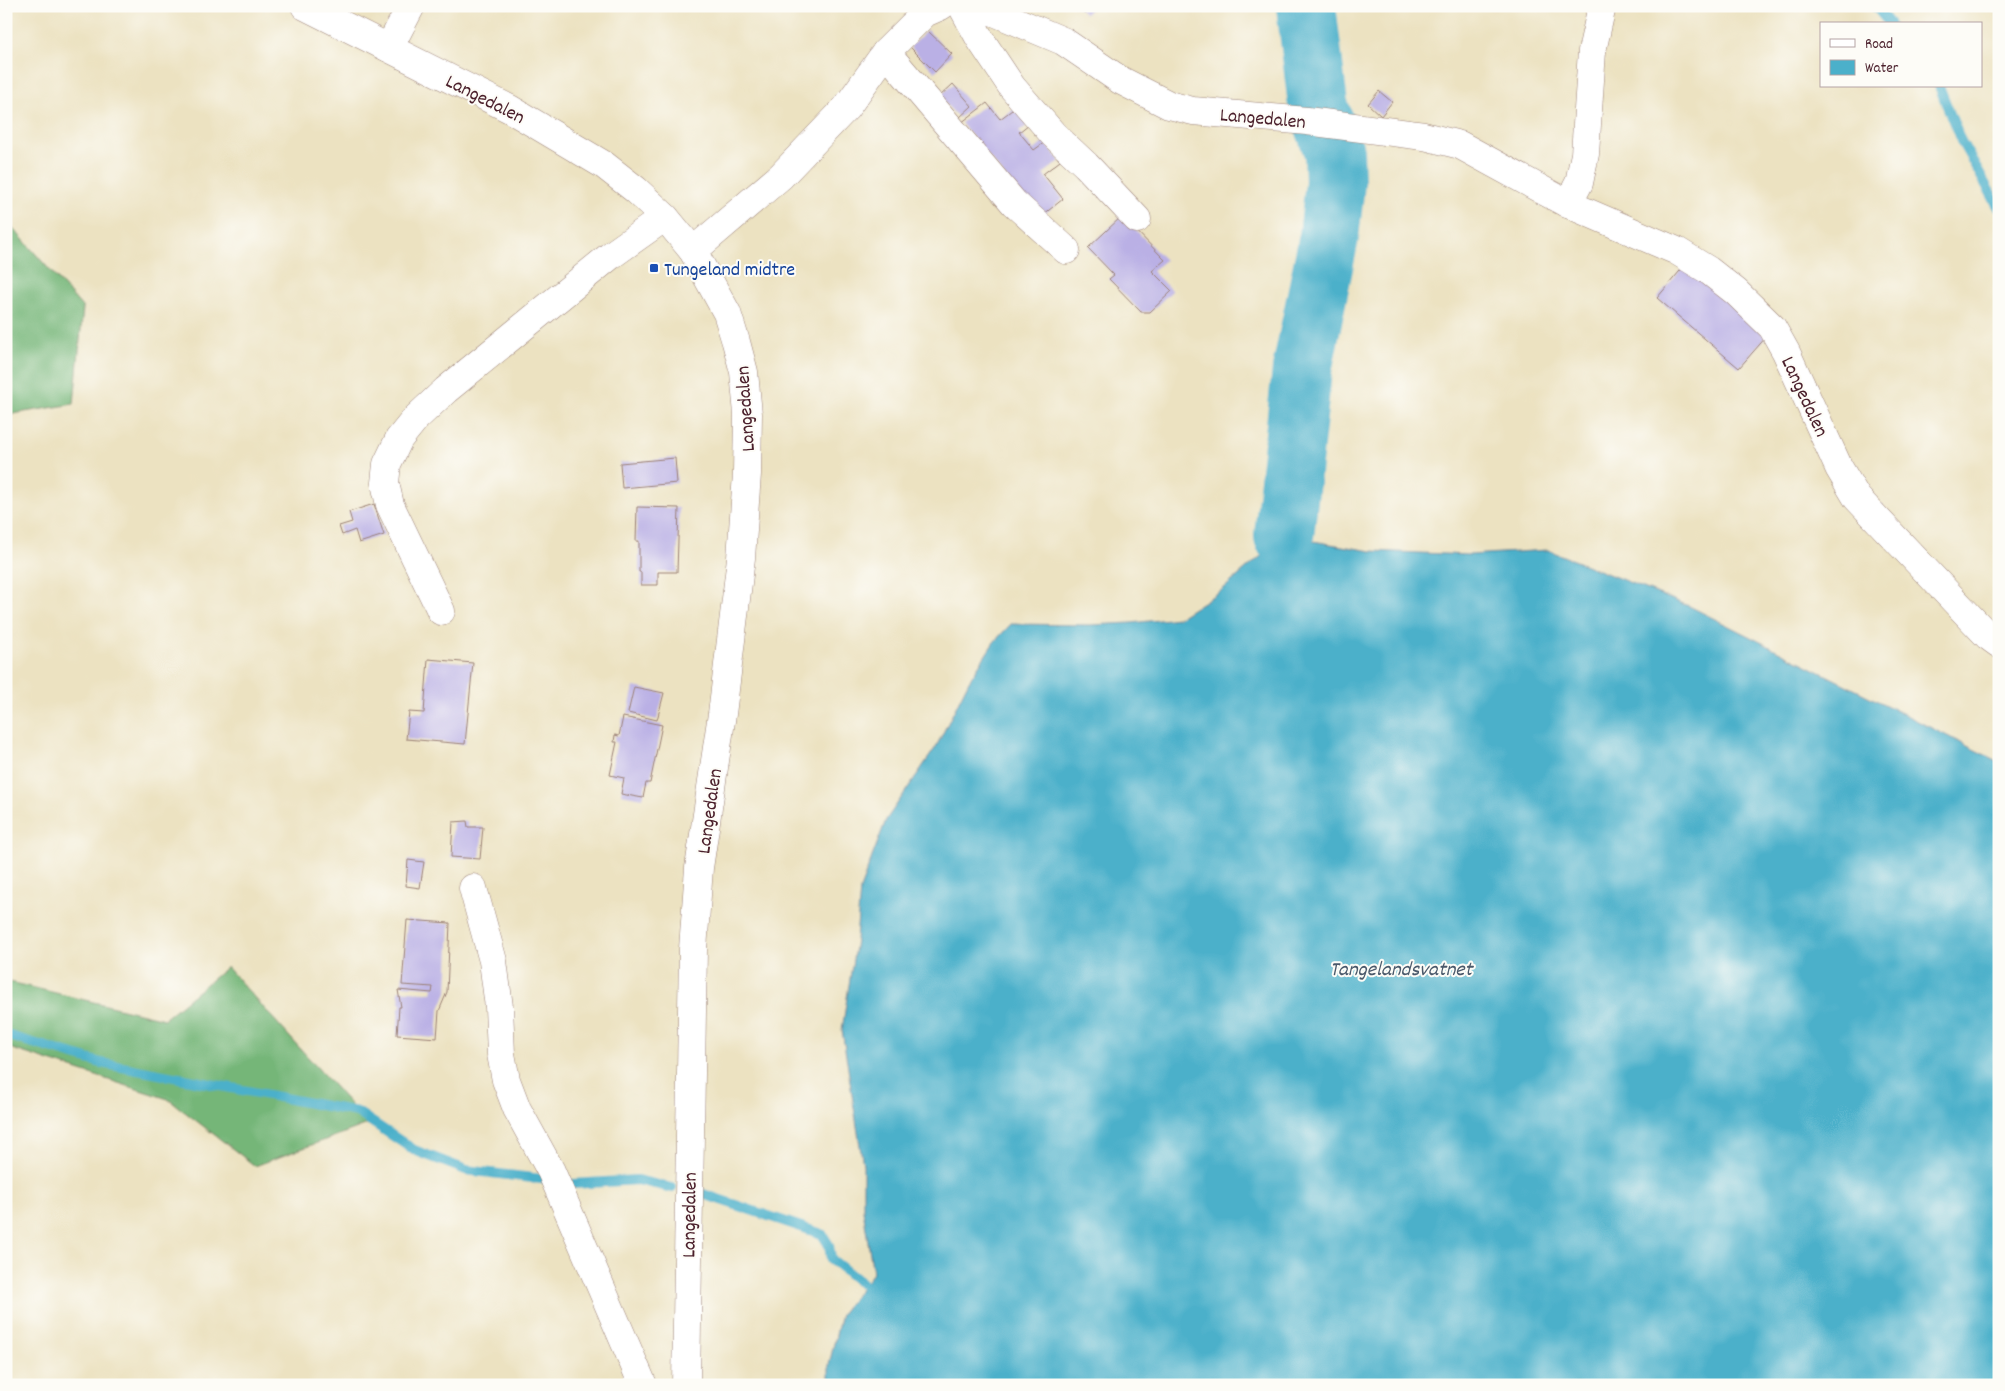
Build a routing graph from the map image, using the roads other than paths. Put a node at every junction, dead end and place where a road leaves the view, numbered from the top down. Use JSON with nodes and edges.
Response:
{"nodes":[{"id":1,"x":305,"y":6,"type":"edge"},
{"id":2,"x":411,"y":6,"type":"edge"},
{"id":3,"x":941,"y":6,"type":"edge"},
{"id":4,"x":962,"y":6,"type":"edge"},
{"id":5,"x":966,"y":6,"type":"edge"},
{"id":6,"x":1602,"y":6,"type":"edge"},
{"id":7,"x":388,"y":48,"type":"junction"},
{"id":8,"x":886,"y":52,"type":"junction"},
{"id":9,"x":1568,"y":204,"type":"junction"},
{"id":10,"x":665,"y":217,"type":"junction"},
{"id":11,"x":1137,"y":219,"type":"dead end"},
{"id":12,"x":693,"y":250,"type":"junction"},
{"id":13,"x":1066,"y":250,"type":"dead end"},
{"id":14,"x":441,"y":611,"type":"dead end"},
{"id":15,"x":1999,"y":644,"type":"edge"},
{"id":16,"x":473,"y":888,"type":"dead end"},
{"id":17,"x":643,"y":1385,"type":"edge"},
{"id":18,"x":686,"y":1385,"type":"edge"}],
"edges":[{"from":1,"to":7,"type":"main road","name":"Langedalen"},
{"from":2,"to":7,"type":"main road"},
{"from":3,"to":8,"type":"main road"},
{"from":4,"to":11,"type":"main road"},
{"from":5,"to":9,"type":"main road","name":"Langedalen"},
{"from":6,"to":9,"type":"main road"},
{"from":7,"to":10,"type":"main road","name":"Langedalen"},
{"from":8,"to":12,"type":"main road"},
{"from":8,"to":13,"type":"main road"},
{"from":9,"to":15,"type":"main road","name":"Langedalen"},
{"from":10,"to":12,"type":"main road","name":"Langedalen"},
{"from":10,"to":14,"type":"main road"},
{"from":12,"to":18,"type":"main road","name":"Langedalen"},
{"from":16,"to":17,"type":"main road"}]}
